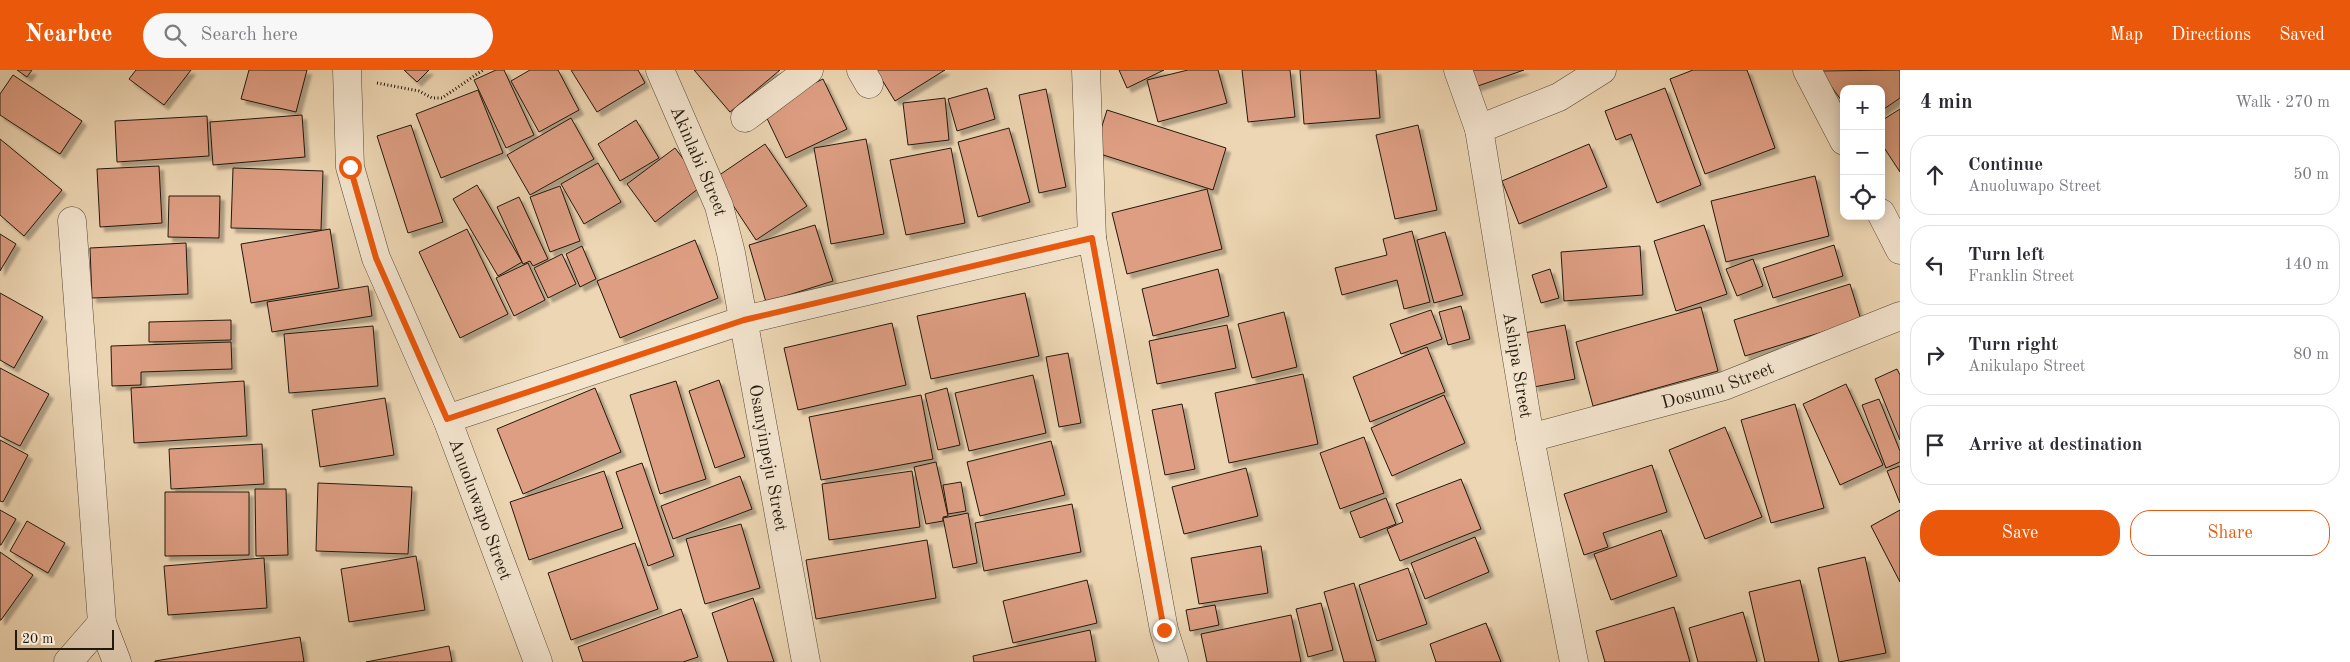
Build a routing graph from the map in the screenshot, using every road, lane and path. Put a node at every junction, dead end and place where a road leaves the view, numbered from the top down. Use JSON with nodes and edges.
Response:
{"nodes":[{"id":1,"x":483,"y":70,"type":"edge"},
{"id":2,"x":660,"y":70,"type":"edge"},
{"id":3,"x":809,"y":70,"type":"edge"},
{"id":4,"x":1086,"y":70,"type":"edge"},
{"id":5,"x":1458,"y":70,"type":"edge"},
{"id":6,"x":1602,"y":70,"type":"edge"},
{"id":7,"x":1807,"y":70,"type":"edge"},
{"id":8,"x":347,"y":73,"type":"edge"},
{"id":9,"x":745,"y":118,"type":"dead end"},
{"id":10,"x":1479,"y":129,"type":"junction"},
{"id":11,"x":1840,"y":133,"type":"edge"},
{"id":12,"x":1885,"y":220,"type":"edge"},
{"id":13,"x":72,"y":221,"type":"dead end"},
{"id":14,"x":1092,"y":238,"type":"junction"},
{"id":15,"x":1900,"y":250,"type":"edge"},
{"id":16,"x":731,"y":252,"type":"joint"},
{"id":17,"x":1900,"y":316,"type":"edge"},
{"id":18,"x":744,"y":320,"type":"junction"},
{"id":19,"x":447,"y":419,"type":"junction"},
{"id":20,"x":1530,"y":438,"type":"junction"},
{"id":21,"x":102,"y":623,"type":"junction"},
{"id":22,"x":68,"y":662,"type":"edge"},
{"id":23,"x":117,"y":662,"type":"edge"},
{"id":24,"x":538,"y":662,"type":"edge"},
{"id":25,"x":806,"y":662,"type":"edge"},
{"id":26,"x":1174,"y":662,"type":"edge"},
{"id":27,"x":1574,"y":662,"type":"edge"}],
"edges":[{"from":1,"to":8,"type":"path"},
{"from":2,"to":16,"type":"street","name":"Akinlabi Street"},
{"from":3,"to":9,"type":"street"},
{"from":4,"to":14,"type":"street"},
{"from":5,"to":10,"type":"street","name":"Ashipa Street"},
{"from":6,"to":10,"type":"street"},
{"from":7,"to":11,"type":"street"},
{"from":8,"to":19,"type":"street","name":"Anuoluwapo Street"},
{"from":10,"to":20,"type":"street","name":"Ashipa Street"},
{"from":12,"to":15,"type":"street"},
{"from":13,"to":21,"type":"street"},
{"from":14,"to":18,"type":"street"},
{"from":14,"to":26,"type":"street"},
{"from":16,"to":18,"type":"street","name":"Osanyinpeju Street"},
{"from":17,"to":20,"type":"street","name":"Dosumu Street"},
{"from":18,"to":19,"type":"street"},
{"from":18,"to":25,"type":"street","name":"Osanyinpeju Street"},
{"from":19,"to":24,"type":"street","name":"Anuoluwapo Street"},
{"from":20,"to":27,"type":"street","name":"Ashipa Street"},
{"from":21,"to":22,"type":"street"},
{"from":21,"to":23,"type":"street"}]}
